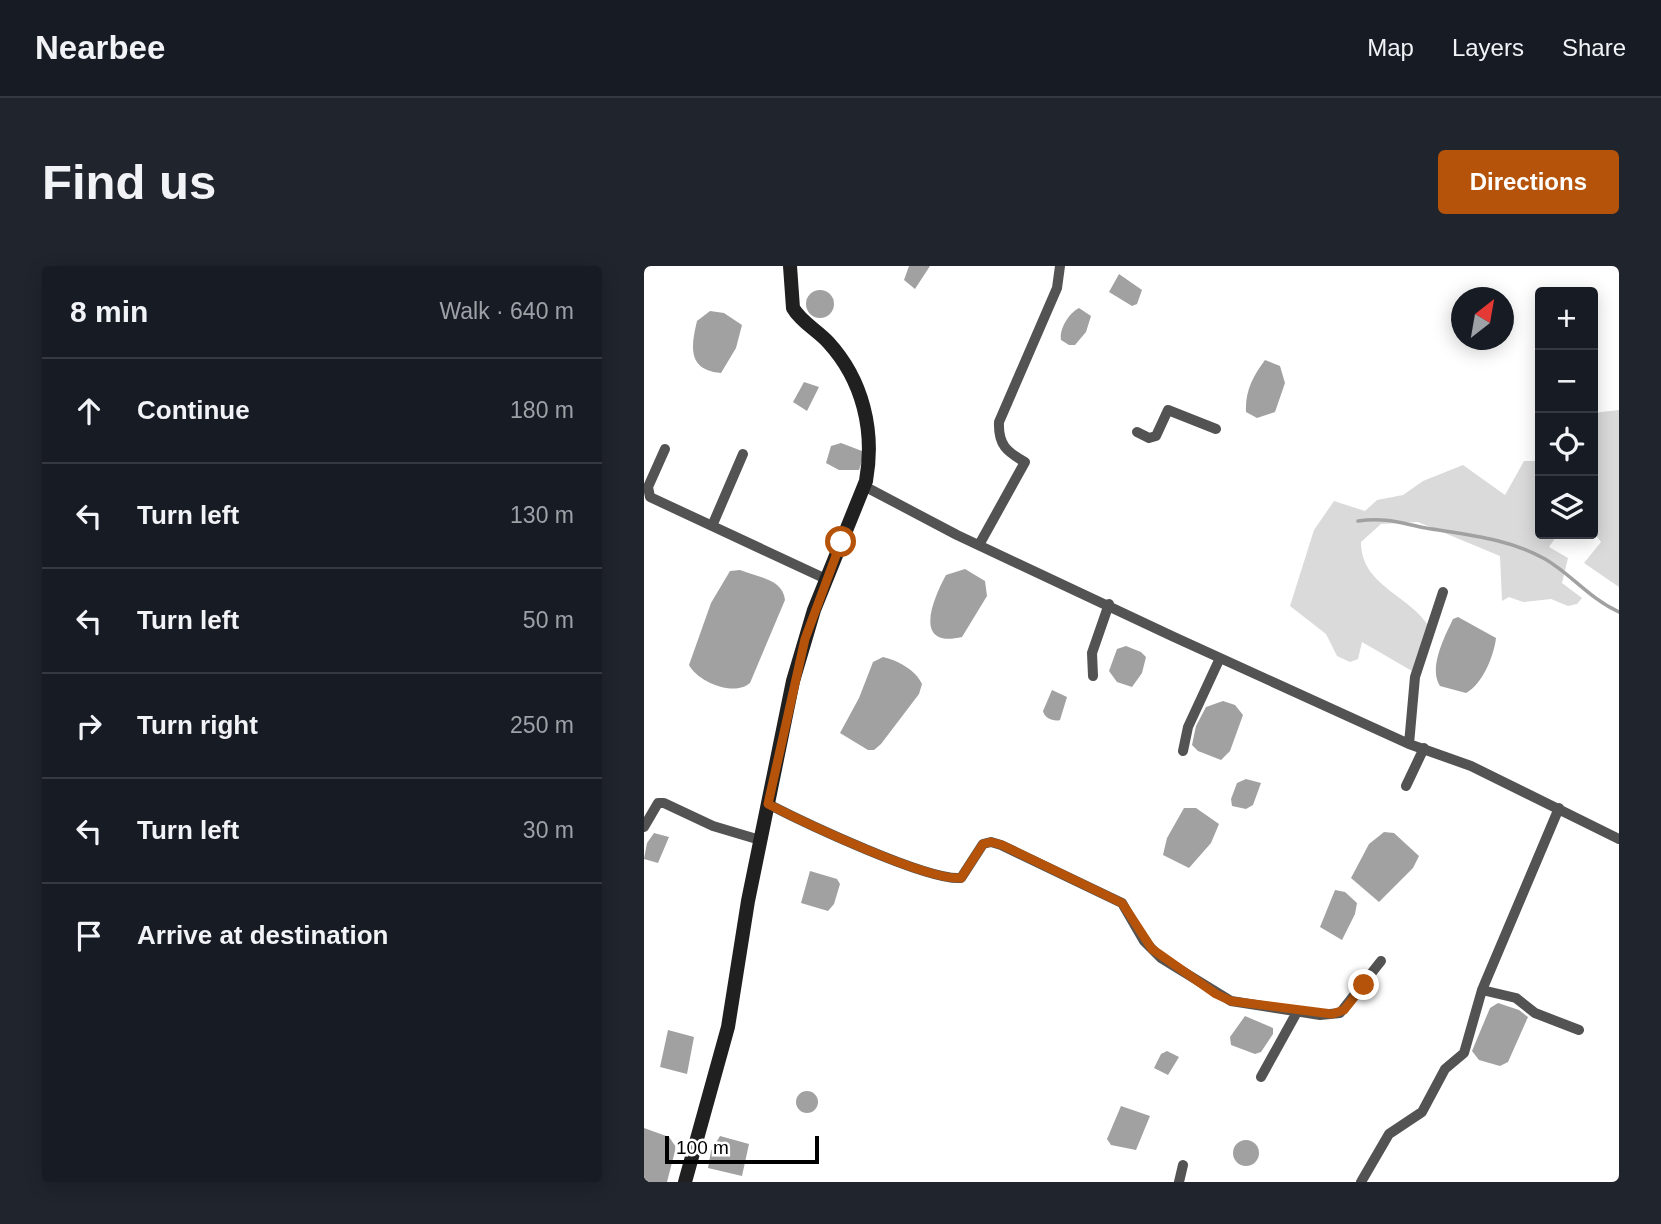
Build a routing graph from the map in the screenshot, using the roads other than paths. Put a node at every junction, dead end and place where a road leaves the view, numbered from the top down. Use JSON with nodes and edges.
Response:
{"nodes":[{"id":1,"x":790,"y":266,"type":"edge"},
{"id":2,"x":1060,"y":266,"type":"edge"},
{"id":3,"x":1216,"y":429,"type":"dead end"},
{"id":4,"x":1138,"y":432,"type":"dead end"},
{"id":5,"x":665,"y":449,"type":"dead end"},
{"id":6,"x":743,"y":454,"type":"dead end"},
{"id":7,"x":864,"y":486,"type":"junction"},
{"id":8,"x":712,"y":526,"type":"junction"},
{"id":9,"x":979,"y":545,"type":"junction"},
{"id":10,"x":826,"y":579,"type":"junction"},
{"id":11,"x":1443,"y":592,"type":"dead end"},
{"id":12,"x":1109,"y":604,"type":"junction"},
{"id":13,"x":1220,"y":658,"type":"junction"},
{"id":14,"x":1093,"y":676,"type":"dead end"},
{"id":15,"x":1409,"y":744,"type":"junction"},
{"id":16,"x":1424,"y":748,"type":"junction"},
{"id":17,"x":1182,"y":751,"type":"dead end"},
{"id":18,"x":1406,"y":786,"type":"dead end"},
{"id":19,"x":768,"y":804,"type":"junction"},
{"id":20,"x":1559,"y":808,"type":"junction"},
{"id":21,"x":644,"y":827,"type":"edge"},
{"id":22,"x":1619,"y":839,"type":"edge"},
{"id":23,"x":760,"y":840,"type":"junction"},
{"id":24,"x":1381,"y":961,"type":"dead end"},
{"id":25,"x":1482,"y":990,"type":"junction"},
{"id":26,"x":1297,"y":1012,"type":"junction"},
{"id":27,"x":1579,"y":1030,"type":"dead end"},
{"id":28,"x":1261,"y":1077,"type":"dead end"},
{"id":29,"x":1183,"y":1165,"type":"dead end"},
{"id":30,"x":685,"y":1182,"type":"edge"},
{"id":31,"x":1180,"y":1182,"type":"edge"},
{"id":32,"x":1361,"y":1182,"type":"edge"}],
"edges":[{"from":1,"to":7,"type":"main road"},
{"from":2,"to":9,"type":"street"},
{"from":3,"to":4,"type":"street"},
{"from":5,"to":8,"type":"street"},
{"from":6,"to":8,"type":"street"},
{"from":7,"to":9,"type":"street"},
{"from":7,"to":10,"type":"main road"},
{"from":8,"to":10,"type":"street"},
{"from":9,"to":12,"type":"street"},
{"from":10,"to":19,"type":"main road"},
{"from":11,"to":15,"type":"street"},
{"from":12,"to":13,"type":"street"},
{"from":12,"to":14,"type":"street"},
{"from":13,"to":15,"type":"street"},
{"from":13,"to":17,"type":"street"},
{"from":15,"to":16,"type":"street"},
{"from":16,"to":18,"type":"street"},
{"from":16,"to":20,"type":"street"},
{"from":19,"to":23,"type":"main road"},
{"from":19,"to":26,"type":"street"},
{"from":20,"to":22,"type":"street"},
{"from":20,"to":25,"type":"street"},
{"from":21,"to":23,"type":"street"},
{"from":23,"to":30,"type":"main road"},
{"from":24,"to":26,"type":"street"},
{"from":25,"to":27,"type":"street"},
{"from":25,"to":32,"type":"street"},
{"from":26,"to":28,"type":"street"},
{"from":29,"to":31,"type":"street"}]}
